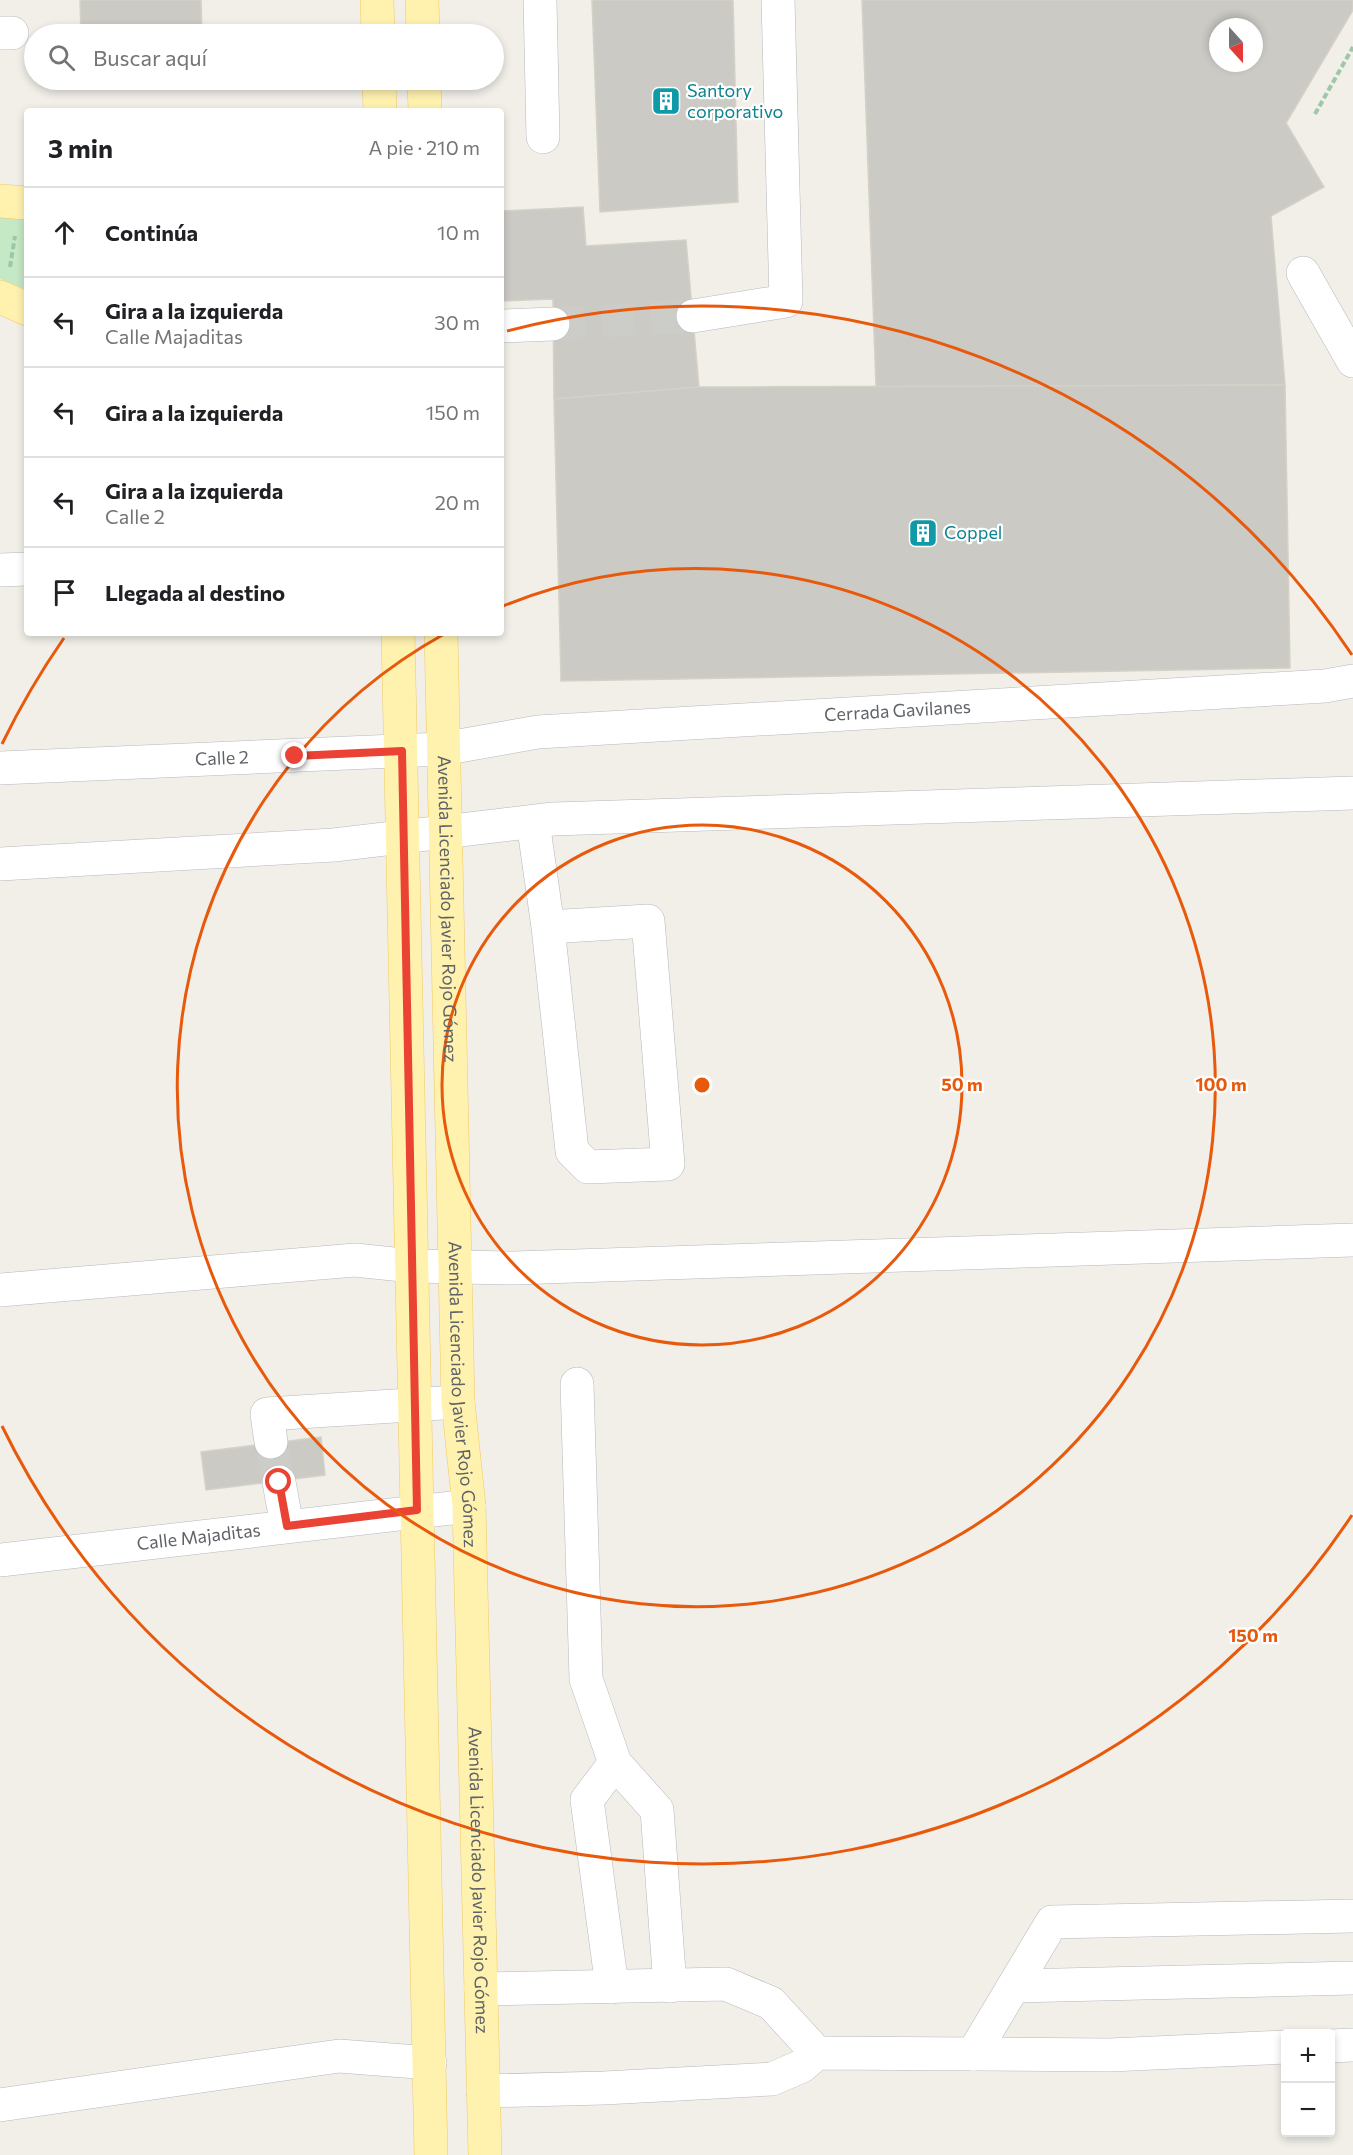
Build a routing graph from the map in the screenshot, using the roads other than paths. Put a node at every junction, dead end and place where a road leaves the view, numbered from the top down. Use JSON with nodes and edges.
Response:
{"nodes":[{"id":1,"x":377,"y":0,"type":"edge"},
{"id":2,"x":422,"y":0,"type":"edge"},
{"id":3,"x":540,"y":0,"type":"edge"},
{"id":4,"x":778,"y":0,"type":"edge"},
{"id":5,"x":378,"y":24,"type":"edge"},
{"id":6,"x":423,"y":24,"type":"edge"},
{"id":7,"x":424,"y":90,"type":"edge"},
{"id":8,"x":425,"y":108,"type":"edge"},
{"id":9,"x":543,"y":137,"type":"dead end"},
{"id":10,"x":1304,"y":273,"type":"dead end"},
{"id":11,"x":693,"y":316,"type":"tunnel mouth"},
{"id":12,"x":553,"y":324,"type":"tunnel mouth"},
{"id":13,"x":504,"y":326,"type":"edge"},
{"id":14,"x":1353,"y":361,"type":"edge"},
{"id":15,"x":24,"y":569,"type":"edge"},
{"id":16,"x":0,"y":570,"type":"edge"},
{"id":17,"x":384,"y":636,"type":"edge"},
{"id":18,"x":441,"y":636,"type":"edge"},
{"id":19,"x":398,"y":646,"type":"edge"},
{"id":20,"x":1353,"y":681,"type":"edge"},
{"id":21,"x":442,"y":749,"type":"junction"},
{"id":22,"x":402,"y":751,"type":"junction"},
{"id":23,"x":0,"y":768,"type":"edge"},
{"id":24,"x":1353,"y":793,"type":"edge"},
{"id":25,"x":533,"y":822,"type":"junction"},
{"id":26,"x":445,"y":831,"type":"junction"},
{"id":27,"x":404,"y":835,"type":"junction"},
{"id":28,"x":0,"y":864,"type":"edge"},
{"id":29,"x":548,"y":927,"type":"junction"},
{"id":30,"x":1353,"y":1240,"type":"edge"},
{"id":31,"x":412,"y":1266,"type":"junction"},
{"id":32,"x":454,"y":1266,"type":"junction"},
{"id":33,"x":0,"y":1290,"type":"edge"},
{"id":34,"x":577,"y":1384,"type":"dead end"},
{"id":35,"x":458,"y":1402,"type":"junction"},
{"id":36,"x":415,"y":1403,"type":"junction"},
{"id":37,"x":271,"y":1442,"type":"tunnel mouth"},
{"id":38,"x":279,"y":1482,"type":"tunnel mouth"},
{"id":39,"x":469,"y":1506,"type":"junction"},
{"id":40,"x":417,"y":1510,"type":"junction"},
{"id":41,"x":287,"y":1526,"type":"junction"},
{"id":42,"x":0,"y":1560,"type":"edge"},
{"id":43,"x":615,"y":1763,"type":"junction"},
{"id":44,"x":1353,"y":1916,"type":"edge"},
{"id":45,"x":1353,"y":1977,"type":"edge"},
{"id":46,"x":670,"y":1986,"type":"junction"},
{"id":47,"x":1015,"y":1986,"type":"junction"},
{"id":48,"x":612,"y":1987,"type":"junction"},
{"id":49,"x":481,"y":1989,"type":"junction"},
{"id":50,"x":1353,"y":2045,"type":"edge"},
{"id":51,"x":1335,"y":2046,"type":"edge"},
{"id":52,"x":1281,"y":2048,"type":"edge"},
{"id":53,"x":817,"y":2053,"type":"junction"},
{"id":54,"x":973,"y":2054,"type":"junction"},
{"id":55,"x":430,"y":2063,"type":"junction"},
{"id":56,"x":483,"y":2091,"type":"junction"},
{"id":57,"x":0,"y":2105,"type":"edge"},
{"id":58,"x":431,"y":2155,"type":"edge"},
{"id":59,"x":485,"y":2155,"type":"edge"}],
"edges":[{"from":1,"to":5,"type":"main road"},
{"from":2,"to":6,"type":"main road"},
{"from":3,"to":9,"type":"street"},
{"from":4,"to":11,"type":"street"},
{"from":7,"to":8,"type":"main road"},
{"from":10,"to":14,"type":"street"},
{"from":12,"to":13,"type":"street"},
{"from":15,"to":16,"type":"street"},
{"from":17,"to":19,"type":"main road"},
{"from":18,"to":21,"type":"main road","name":"Avenida Licenciado Javier Rojo Gómez"},
{"from":19,"to":22,"type":"main road"},
{"from":20,"to":21,"type":"street","name":"Cerrada Gavilanes"},
{"from":21,"to":22,"type":"street","name":"Calle 2"},
{"from":21,"to":26,"type":"main road","name":"Avenida Licenciado Javier Rojo Gómez"},
{"from":22,"to":23,"type":"street","name":"Calle 2"},
{"from":22,"to":27,"type":"main road"},
{"from":24,"to":25,"type":"street"},
{"from":25,"to":26,"type":"street"},
{"from":25,"to":29,"type":"street"},
{"from":26,"to":27,"type":"street"},
{"from":26,"to":32,"type":"main road","name":"Avenida Licenciado Javier Rojo Gómez"},
{"from":27,"to":28,"type":"street"},
{"from":27,"to":31,"type":"main road"},
{"from":29,"to":29,"type":"street"},
{"from":30,"to":32,"type":"street"},
{"from":31,"to":32,"type":"street"},
{"from":31,"to":33,"type":"street"},
{"from":31,"to":36,"type":"main road"},
{"from":32,"to":35,"type":"main road","name":"Avenida Licenciado Javier Rojo Gómez"},
{"from":34,"to":43,"type":"street"},
{"from":35,"to":36,"type":"street"},
{"from":35,"to":39,"type":"main road","name":"Avenida Licenciado Javier Rojo Gómez"},
{"from":36,"to":37,"type":"street"},
{"from":36,"to":40,"type":"main road"},
{"from":38,"to":41,"type":"street"},
{"from":39,"to":40,"type":"street","name":"Calle Majaditas"},
{"from":39,"to":49,"type":"main road","name":"Avenida Licenciado Javier Rojo Gómez"},
{"from":40,"to":41,"type":"street","name":"Calle Majaditas"},
{"from":40,"to":55,"type":"main road"},
{"from":41,"to":42,"type":"street","name":"Calle Majaditas"},
{"from":43,"to":46,"type":"street"},
{"from":43,"to":48,"type":"street"},
{"from":44,"to":47,"type":"street"},
{"from":45,"to":47,"type":"street"},
{"from":46,"to":48,"type":"street"},
{"from":46,"to":53,"type":"street"},
{"from":47,"to":54,"type":"street"},
{"from":48,"to":49,"type":"street"},
{"from":49,"to":56,"type":"main road","name":"Avenida Licenciado Javier Rojo Gómez"},
{"from":50,"to":51,"type":"street"},
{"from":52,"to":54,"type":"street"},
{"from":53,"to":54,"type":"street"},
{"from":53,"to":56,"type":"street"},
{"from":55,"to":57,"type":"street"},
{"from":55,"to":58,"type":"main road"},
{"from":56,"to":59,"type":"main road","name":"Avenida Licenciado Javier Rojo Gómez"}]}
